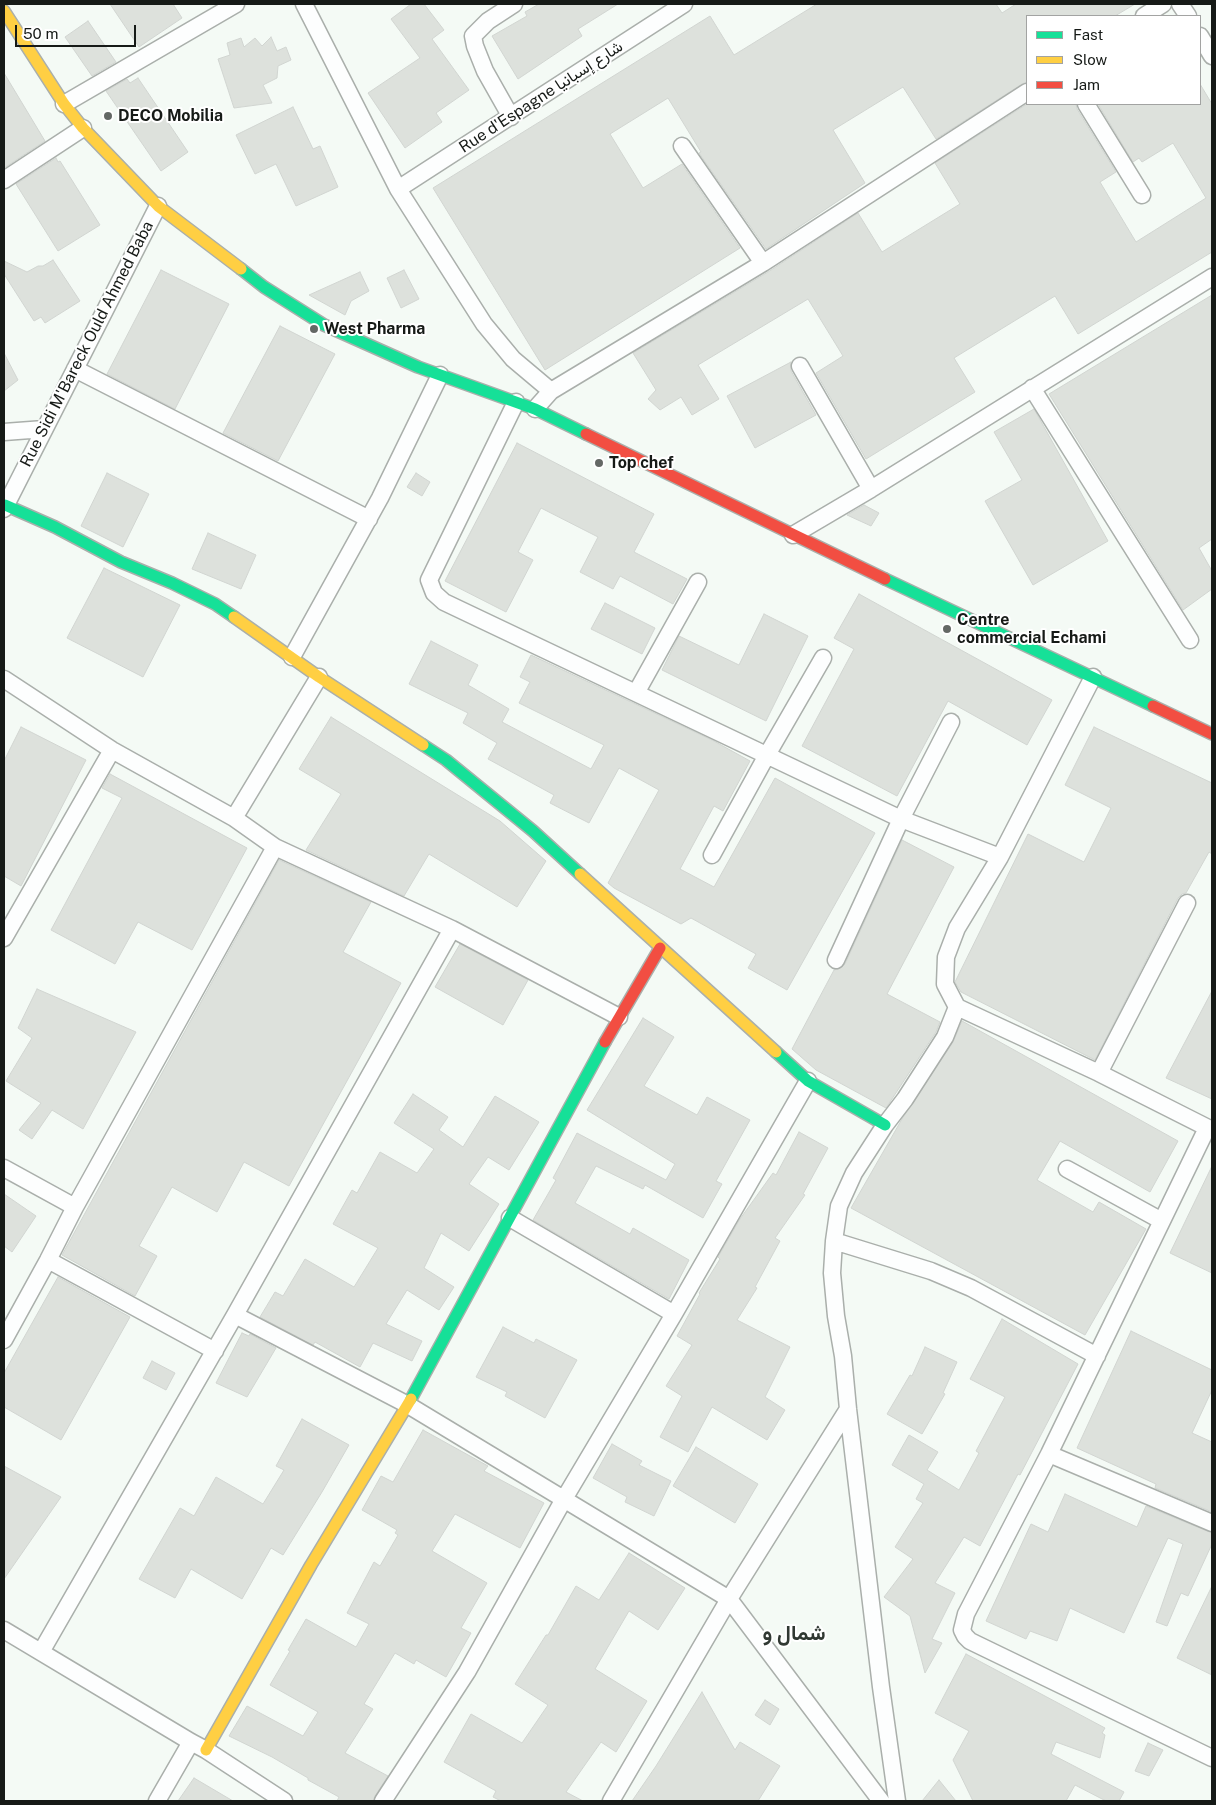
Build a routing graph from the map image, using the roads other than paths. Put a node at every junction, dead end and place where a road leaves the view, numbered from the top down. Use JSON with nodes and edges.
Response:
{"nodes":[{"id":1,"x":236,"y":4,"type":"edge"},
{"id":2,"x":304,"y":4,"type":"edge"},
{"id":3,"x":514,"y":4,"type":"edge"},
{"id":4,"x":684,"y":4,"type":"edge"},
{"id":5,"x":1164,"y":4,"type":"edge"},
{"id":6,"x":1180,"y":4,"type":"edge"},
{"id":7,"x":4,"y":11,"type":"edge"},
{"id":8,"x":1146,"y":15,"type":"edge"},
{"id":9,"x":1187,"y":15,"type":"edge"},
{"id":10,"x":1201,"y":38,"type":"edge"},
{"id":11,"x":1212,"y":56,"type":"edge"},
{"id":12,"x":1026,"y":93,"type":"edge"},
{"id":13,"x":64,"y":104,"type":"junction"},
{"id":14,"x":1087,"y":105,"type":"edge"},
{"id":15,"x":511,"y":117,"type":"junction"},
{"id":16,"x":83,"y":128,"type":"junction"},
{"id":17,"x":682,"y":146,"type":"dead end"},
{"id":18,"x":4,"y":180,"type":"edge"},
{"id":19,"x":398,"y":190,"type":"junction"},
{"id":20,"x":1142,"y":195,"type":"dead end"},
{"id":21,"x":158,"y":206,"type":"junction"},
{"id":22,"x":763,"y":262,"type":"junction"},
{"id":23,"x":1212,"y":277,"type":"edge"},
{"id":24,"x":800,"y":366,"type":"dead end"},
{"id":25,"x":75,"y":369,"type":"junction"},
{"id":26,"x":440,"y":375,"type":"junction"},
{"id":27,"x":1032,"y":388,"type":"junction"},
{"id":28,"x":551,"y":391,"type":"junction"},
{"id":29,"x":516,"y":402,"type":"junction"},
{"id":30,"x":535,"y":409,"type":"junction"},
{"id":31,"x":44,"y":429,"type":"junction"},
{"id":32,"x":4,"y":432,"type":"edge"},
{"id":33,"x":870,"y":490,"type":"junction"},
{"id":34,"x":5,"y":507,"type":"edge"},
{"id":35,"x":369,"y":519,"type":"junction"},
{"id":36,"x":793,"y":535,"type":"junction"},
{"id":37,"x":698,"y":582,"type":"dead end"},
{"id":38,"x":1190,"y":640,"type":"dead end"},
{"id":39,"x":292,"y":657,"type":"junction"},
{"id":40,"x":824,"y":658,"type":"dead end"},
{"id":41,"x":1093,"y":676,"type":"junction"},
{"id":42,"x":319,"y":677,"type":"junction"},
{"id":43,"x":4,"y":679,"type":"edge"},
{"id":44,"x":636,"y":693,"type":"junction"},
{"id":45,"x":951,"y":722,"type":"dead end"},
{"id":46,"x":1212,"y":734,"type":"edge"},
{"id":47,"x":112,"y":750,"type":"junction"},
{"id":48,"x":767,"y":755,"type":"junction"},
{"id":49,"x":234,"y":818,"type":"junction"},
{"id":50,"x":901,"y":819,"type":"junction"},
{"id":51,"x":275,"y":847,"type":"junction"},
{"id":52,"x":712,"y":855,"type":"dead end"},
{"id":53,"x":1000,"y":856,"type":"junction"},
{"id":54,"x":1187,"y":902,"type":"dead end"},
{"id":55,"x":452,"y":929,"type":"junction"},
{"id":56,"x":4,"y":938,"type":"edge"},
{"id":57,"x":660,"y":948,"type":"junction"},
{"id":58,"x":836,"y":960,"type":"dead end"},
{"id":59,"x":958,"y":1007,"type":"junction"},
{"id":60,"x":619,"y":1017,"type":"junction"},
{"id":61,"x":1099,"y":1073,"type":"junction"},
{"id":62,"x":808,"y":1082,"type":"junction"},
{"id":63,"x":885,"y":1125,"type":"junction"},
{"id":64,"x":1210,"y":1129,"type":"edge"},
{"id":65,"x":4,"y":1168,"type":"edge"},
{"id":66,"x":1067,"y":1169,"type":"dead end"},
{"id":67,"x":74,"y":1207,"type":"junction"},
{"id":68,"x":510,"y":1218,"type":"junction"},
{"id":69,"x":1162,"y":1221,"type":"junction"},
{"id":70,"x":834,"y":1242,"type":"junction"},
{"id":71,"x":48,"y":1260,"type":"junction"},
{"id":72,"x":674,"y":1314,"type":"junction"},
{"id":73,"x":235,"y":1316,"type":"junction"},
{"id":74,"x":4,"y":1340,"type":"edge"},
{"id":75,"x":214,"y":1351,"type":"junction"},
{"id":76,"x":1097,"y":1356,"type":"junction"},
{"id":77,"x":408,"y":1405,"type":"junction"},
{"id":78,"x":848,"y":1408,"type":"junction"},
{"id":79,"x":1049,"y":1454,"type":"junction"},
{"id":80,"x":564,"y":1499,"type":"junction"},
{"id":81,"x":1212,"y":1523,"type":"edge"},
{"id":82,"x":729,"y":1599,"type":"junction"},
{"id":83,"x":4,"y":1630,"type":"edge"},
{"id":84,"x":41,"y":1652,"type":"junction"},
{"id":85,"x":191,"y":1742,"type":"junction"},
{"id":86,"x":206,"y":1750,"type":"junction"},
{"id":87,"x":1212,"y":1758,"type":"edge"},
{"id":88,"x":157,"y":1801,"type":"edge"},
{"id":89,"x":284,"y":1801,"type":"edge"},
{"id":90,"x":383,"y":1801,"type":"edge"},
{"id":91,"x":611,"y":1801,"type":"edge"},
{"id":92,"x":881,"y":1801,"type":"edge"},
{"id":93,"x":896,"y":1801,"type":"edge"}],
"edges":[{"from":1,"to":13,"type":"street"},
{"from":2,"to":19,"type":"street"},
{"from":3,"to":15,"type":"street"},
{"from":4,"to":15,"type":"street","name":"Rue d'Espagne شارع إسبانيا"},
{"from":5,"to":8,"type":"street"},
{"from":6,"to":9,"type":"street"},
{"from":7,"to":13,"type":"street"},
{"from":10,"to":11,"type":"street"},
{"from":12,"to":22,"type":"street"},
{"from":13,"to":16,"type":"street"},
{"from":14,"to":20,"type":"street"},
{"from":15,"to":19,"type":"street","name":"Rue d'Espagne شارع إسبانيا"},
{"from":16,"to":18,"type":"street"},
{"from":16,"to":21,"type":"street"},
{"from":17,"to":22,"type":"street"},
{"from":19,"to":28,"type":"street"},
{"from":21,"to":25,"type":"street","name":"Rue Sidi M'Bareck Ould Ahmed Baba"},
{"from":21,"to":26,"type":"street"},
{"from":22,"to":28,"type":"street"},
{"from":23,"to":27,"type":"street"},
{"from":24,"to":33,"type":"street"},
{"from":25,"to":31,"type":"street","name":"Rue Sidi M'Bareck Ould Ahmed Baba"},
{"from":25,"to":35,"type":"street"},
{"from":26,"to":29,"type":"street"},
{"from":26,"to":35,"type":"street"},
{"from":27,"to":33,"type":"street"},
{"from":27,"to":38,"type":"street"},
{"from":28,"to":30,"type":"street"},
{"from":29,"to":30,"type":"street"},
{"from":29,"to":44,"type":"street"},
{"from":30,"to":36,"type":"street"},
{"from":31,"to":32,"type":"street"},
{"from":31,"to":34,"type":"street","name":"Rue Sidi M'Bareck Ould Ahmed Baba"},
{"from":33,"to":36,"type":"street"},
{"from":34,"to":39,"type":"street"},
{"from":35,"to":39,"type":"street"},
{"from":36,"to":41,"type":"street"},
{"from":37,"to":44,"type":"street"},
{"from":39,"to":42,"type":"street"},
{"from":40,"to":48,"type":"street"},
{"from":41,"to":46,"type":"street"},
{"from":41,"to":53,"type":"street"},
{"from":42,"to":49,"type":"street"},
{"from":42,"to":57,"type":"street"},
{"from":43,"to":47,"type":"street"},
{"from":44,"to":48,"type":"street"},
{"from":45,"to":50,"type":"street"},
{"from":47,"to":49,"type":"street"},
{"from":47,"to":56,"type":"street"},
{"from":48,"to":50,"type":"street"},
{"from":48,"to":52,"type":"street"},
{"from":49,"to":51,"type":"street"},
{"from":50,"to":53,"type":"street"},
{"from":50,"to":58,"type":"street"},
{"from":51,"to":55,"type":"street"},
{"from":51,"to":67,"type":"street"},
{"from":53,"to":59,"type":"street"},
{"from":54,"to":61,"type":"street"},
{"from":55,"to":60,"type":"street"},
{"from":55,"to":73,"type":"street"},
{"from":57,"to":60,"type":"street"},
{"from":57,"to":62,"type":"street"},
{"from":59,"to":61,"type":"street"},
{"from":59,"to":63,"type":"street"},
{"from":60,"to":68,"type":"street"},
{"from":61,"to":64,"type":"street"},
{"from":62,"to":63,"type":"street"},
{"from":62,"to":72,"type":"street"},
{"from":63,"to":70,"type":"street"},
{"from":64,"to":69,"type":"street"},
{"from":65,"to":67,"type":"street"},
{"from":66,"to":69,"type":"street"},
{"from":67,"to":71,"type":"street"},
{"from":68,"to":72,"type":"street"},
{"from":68,"to":77,"type":"street"},
{"from":69,"to":76,"type":"street"},
{"from":70,"to":76,"type":"street"},
{"from":70,"to":78,"type":"street"},
{"from":71,"to":74,"type":"street"},
{"from":71,"to":75,"type":"street"},
{"from":72,"to":80,"type":"street"},
{"from":73,"to":75,"type":"street"},
{"from":73,"to":77,"type":"street"},
{"from":75,"to":84,"type":"street"},
{"from":76,"to":79,"type":"street"},
{"from":77,"to":80,"type":"street"},
{"from":77,"to":86,"type":"street"},
{"from":78,"to":82,"type":"street"},
{"from":78,"to":93,"type":"street"},
{"from":79,"to":81,"type":"street"},
{"from":79,"to":87,"type":"street"},
{"from":80,"to":82,"type":"street"},
{"from":80,"to":90,"type":"street"},
{"from":82,"to":91,"type":"street"},
{"from":82,"to":92,"type":"street"},
{"from":83,"to":84,"type":"street"},
{"from":84,"to":85,"type":"street"},
{"from":85,"to":86,"type":"street"},
{"from":85,"to":88,"type":"street"},
{"from":86,"to":89,"type":"street"}]}
